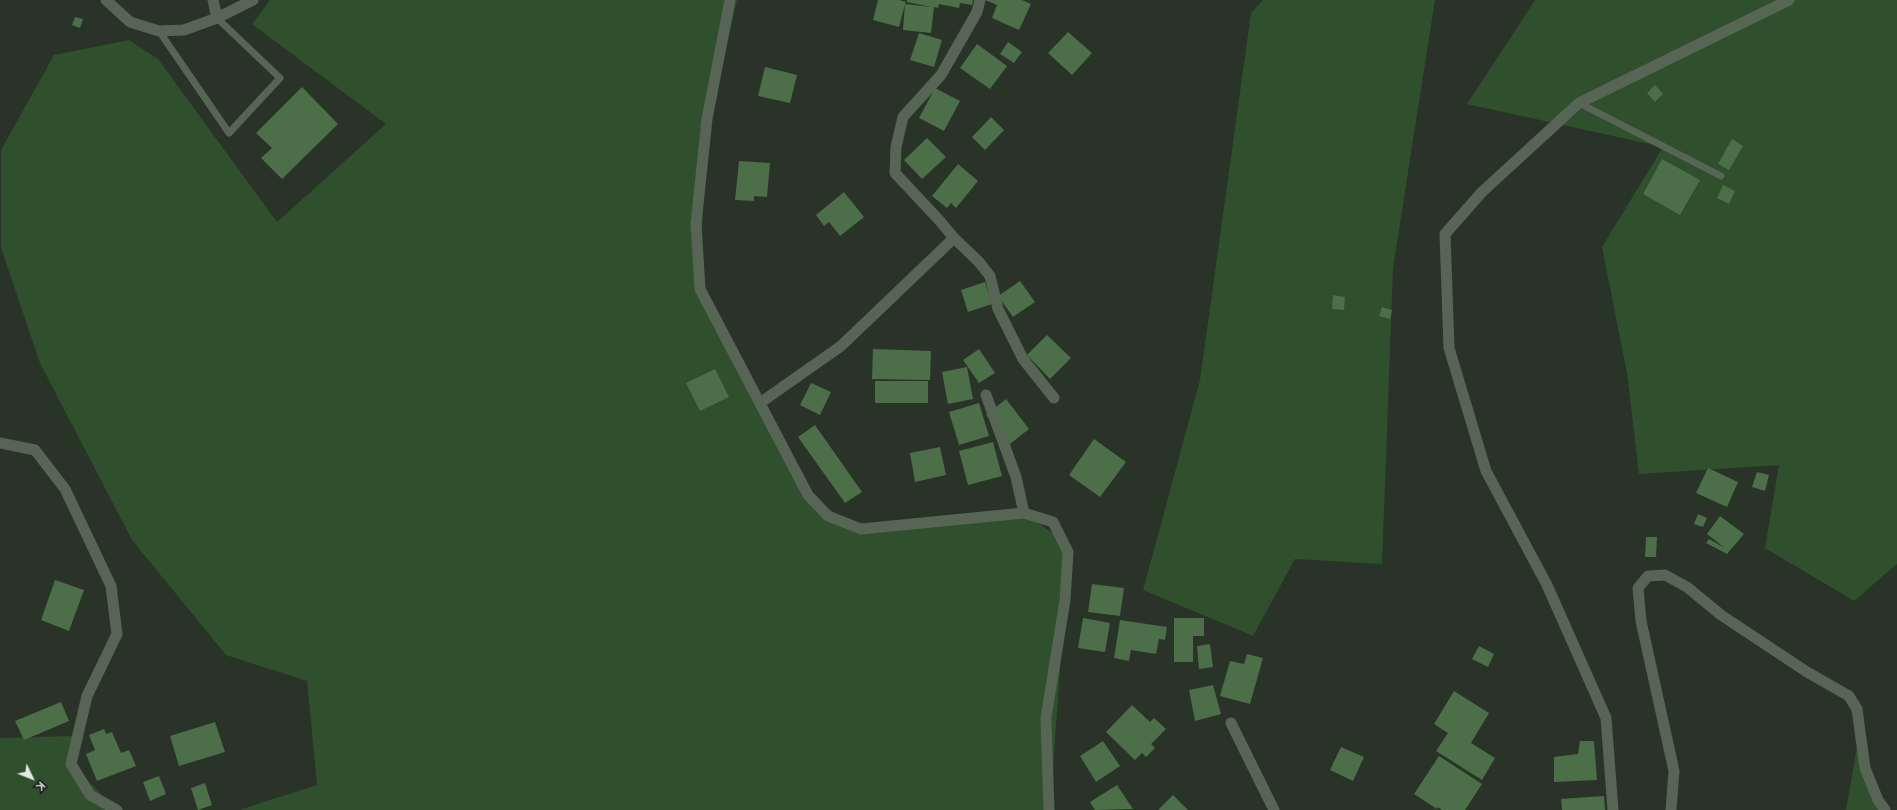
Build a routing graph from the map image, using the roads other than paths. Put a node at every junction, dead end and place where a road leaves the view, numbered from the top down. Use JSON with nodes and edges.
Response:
{"nodes":[{"id":1,"x":106,"y":0,"type":"edge"},
{"id":2,"x":213,"y":0,"type":"edge"},
{"id":3,"x":253,"y":0,"type":"edge"},
{"id":4,"x":730,"y":0,"type":"edge"},
{"id":5,"x":980,"y":0,"type":"edge"},
{"id":6,"x":1789,"y":0,"type":"edge"},
{"id":7,"x":217,"y":18,"type":"junction"},
{"id":8,"x":159,"y":31,"type":"junction"},
{"id":9,"x":1579,"y":103,"type":"junction"},
{"id":10,"x":1721,"y":176,"type":"dead end"},
{"id":11,"x":954,"y":238,"type":"junction"},
{"id":12,"x":986,"y":395,"type":"dead end"},
{"id":13,"x":1054,"y":398,"type":"dead end"},
{"id":14,"x":760,"y":403,"type":"junction"},
{"id":15,"x":0,"y":443,"type":"edge"},
{"id":16,"x":1024,"y":514,"type":"junction"},
{"id":17,"x":1231,"y":723,"type":"dead end"},
{"id":18,"x":117,"y":810,"type":"edge"},
{"id":19,"x":1049,"y":810,"type":"edge"},
{"id":20,"x":1274,"y":810,"type":"edge"},
{"id":21,"x":1613,"y":810,"type":"edge"},
{"id":22,"x":1671,"y":810,"type":"edge"},
{"id":23,"x":1885,"y":810,"type":"edge"}],
"edges":[{"from":1,"to":8,"type":"street"},
{"from":2,"to":7,"type":"street"},
{"from":3,"to":7,"type":"street"},
{"from":4,"to":14,"type":"street"},
{"from":5,"to":11,"type":"street"},
{"from":6,"to":9,"type":"street"},
{"from":7,"to":8,"type":"street"},
{"from":7,"to":8,"type":"lane"},
{"from":9,"to":10,"type":"lane"},
{"from":9,"to":21,"type":"street"},
{"from":11,"to":13,"type":"street"},
{"from":11,"to":14,"type":"street"},
{"from":12,"to":16,"type":"street"},
{"from":14,"to":16,"type":"street"},
{"from":15,"to":18,"type":"street"},
{"from":16,"to":19,"type":"street"},
{"from":17,"to":20,"type":"street"},
{"from":22,"to":23,"type":"street"}]}
